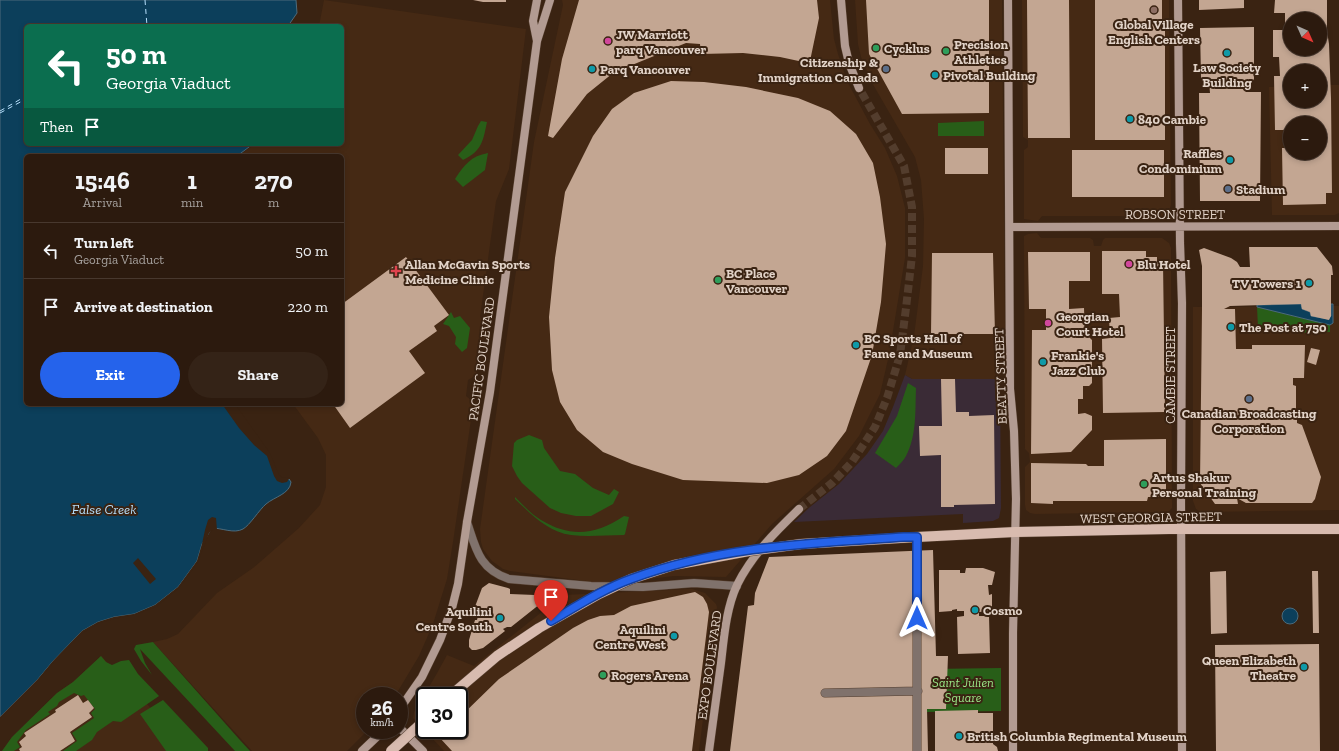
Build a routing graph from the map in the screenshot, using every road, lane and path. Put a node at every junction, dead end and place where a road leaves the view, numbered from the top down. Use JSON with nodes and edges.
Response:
{"nodes":[{"id":1,"x":537,"y":0,"type":"edge"},
{"id":2,"x":550,"y":0,"type":"edge"},
{"id":3,"x":841,"y":0,"type":"edge"},
{"id":4,"x":1008,"y":0,"type":"edge"},
{"id":5,"x":1178,"y":0,"type":"edge"},
{"id":6,"x":537,"y":41,"type":"junction"},
{"id":7,"x":859,"y":88,"type":"tunnel mouth"},
{"id":8,"x":1339,"y":226,"type":"edge"},
{"id":9,"x":1010,"y":227,"type":"junction"},
{"id":10,"x":1180,"y":227,"type":"junction"},
{"id":11,"x":799,"y":509,"type":"tunnel mouth"},
{"id":12,"x":466,"y":522,"type":"junction"},
{"id":13,"x":1182,"y":529,"type":"junction"},
{"id":14,"x":1339,"y":529,"type":"edge"},
{"id":15,"x":1015,"y":532,"type":"junction"},
{"id":16,"x":917,"y":537,"type":"junction"},
{"id":17,"x":737,"y":586,"type":"junction"},
{"id":18,"x":461,"y":687,"type":"edge"},
{"id":19,"x":918,"y":691,"type":"junction"},
{"id":20,"x":825,"y":693,"type":"dead end"},
{"id":21,"x":408,"y":697,"type":"edge"},
{"id":22,"x":416,"y":728,"type":"edge"},
{"id":23,"x":408,"y":736,"type":"edge"},
{"id":24,"x":375,"y":739,"type":"edge"},
{"id":25,"x":362,"y":751,"type":"edge"},
{"id":26,"x":391,"y":751,"type":"edge"},
{"id":27,"x":422,"y":751,"type":"edge"},
{"id":28,"x":709,"y":751,"type":"edge"},
{"id":29,"x":917,"y":751,"type":"edge"},
{"id":30,"x":1013,"y":751,"type":"edge"},
{"id":31,"x":1182,"y":751,"type":"edge"}],
"edges":[{"from":1,"to":6,"type":"main road"},
{"from":2,"to":6,"type":"main road","name":"PACIFIC BOULEVARD"},
{"from":3,"to":7,"type":"main road"},
{"from":4,"to":9,"type":"main road","name":"BEATTY STREET"},
{"from":5,"to":10,"type":"main road","name":"CAMBIE STREET"},
{"from":6,"to":12,"type":"main road","name":"PACIFIC BOULEVARD"},
{"from":8,"to":10,"type":"main road","name":"ROBSON STREET"},
{"from":9,"to":10,"type":"main road","name":"ROBSON STREET"},
{"from":9,"to":15,"type":"main road","name":"BEATTY STREET"},
{"from":10,"to":13,"type":"main road","name":"CAMBIE STREET"},
{"from":11,"to":17,"type":"main road","name":"EXPO BOULEVARD"},
{"from":12,"to":17,"type":"street"},
{"from":12,"to":21,"type":"main road","name":"PACIFIC BOULEVARD"},
{"from":13,"to":14,"type":"main road","name":"WEST GEORGIA STREET"},
{"from":13,"to":15,"type":"main road","name":"WEST GEORGIA STREET"},
{"from":13,"to":31,"type":"main road","name":"CAMBIE STREET"},
{"from":15,"to":16,"type":"main road","name":"WEST GEORGIA STREET"},
{"from":15,"to":30,"type":"main road","name":"BEATTY STREET"},
{"from":16,"to":18,"type":"main road","name":"WEST GEORGIA STREET","bridge":true},
{"from":16,"to":19,"type":"street"},
{"from":17,"to":28,"type":"main road","name":"EXPO BOULEVARD"},
{"from":19,"to":20,"type":"street"},
{"from":19,"to":29,"type":"street"},
{"from":22,"to":26,"type":"main road","bridge":true},
{"from":23,"to":27,"type":"main road"},
{"from":24,"to":25,"type":"main road"}]}
